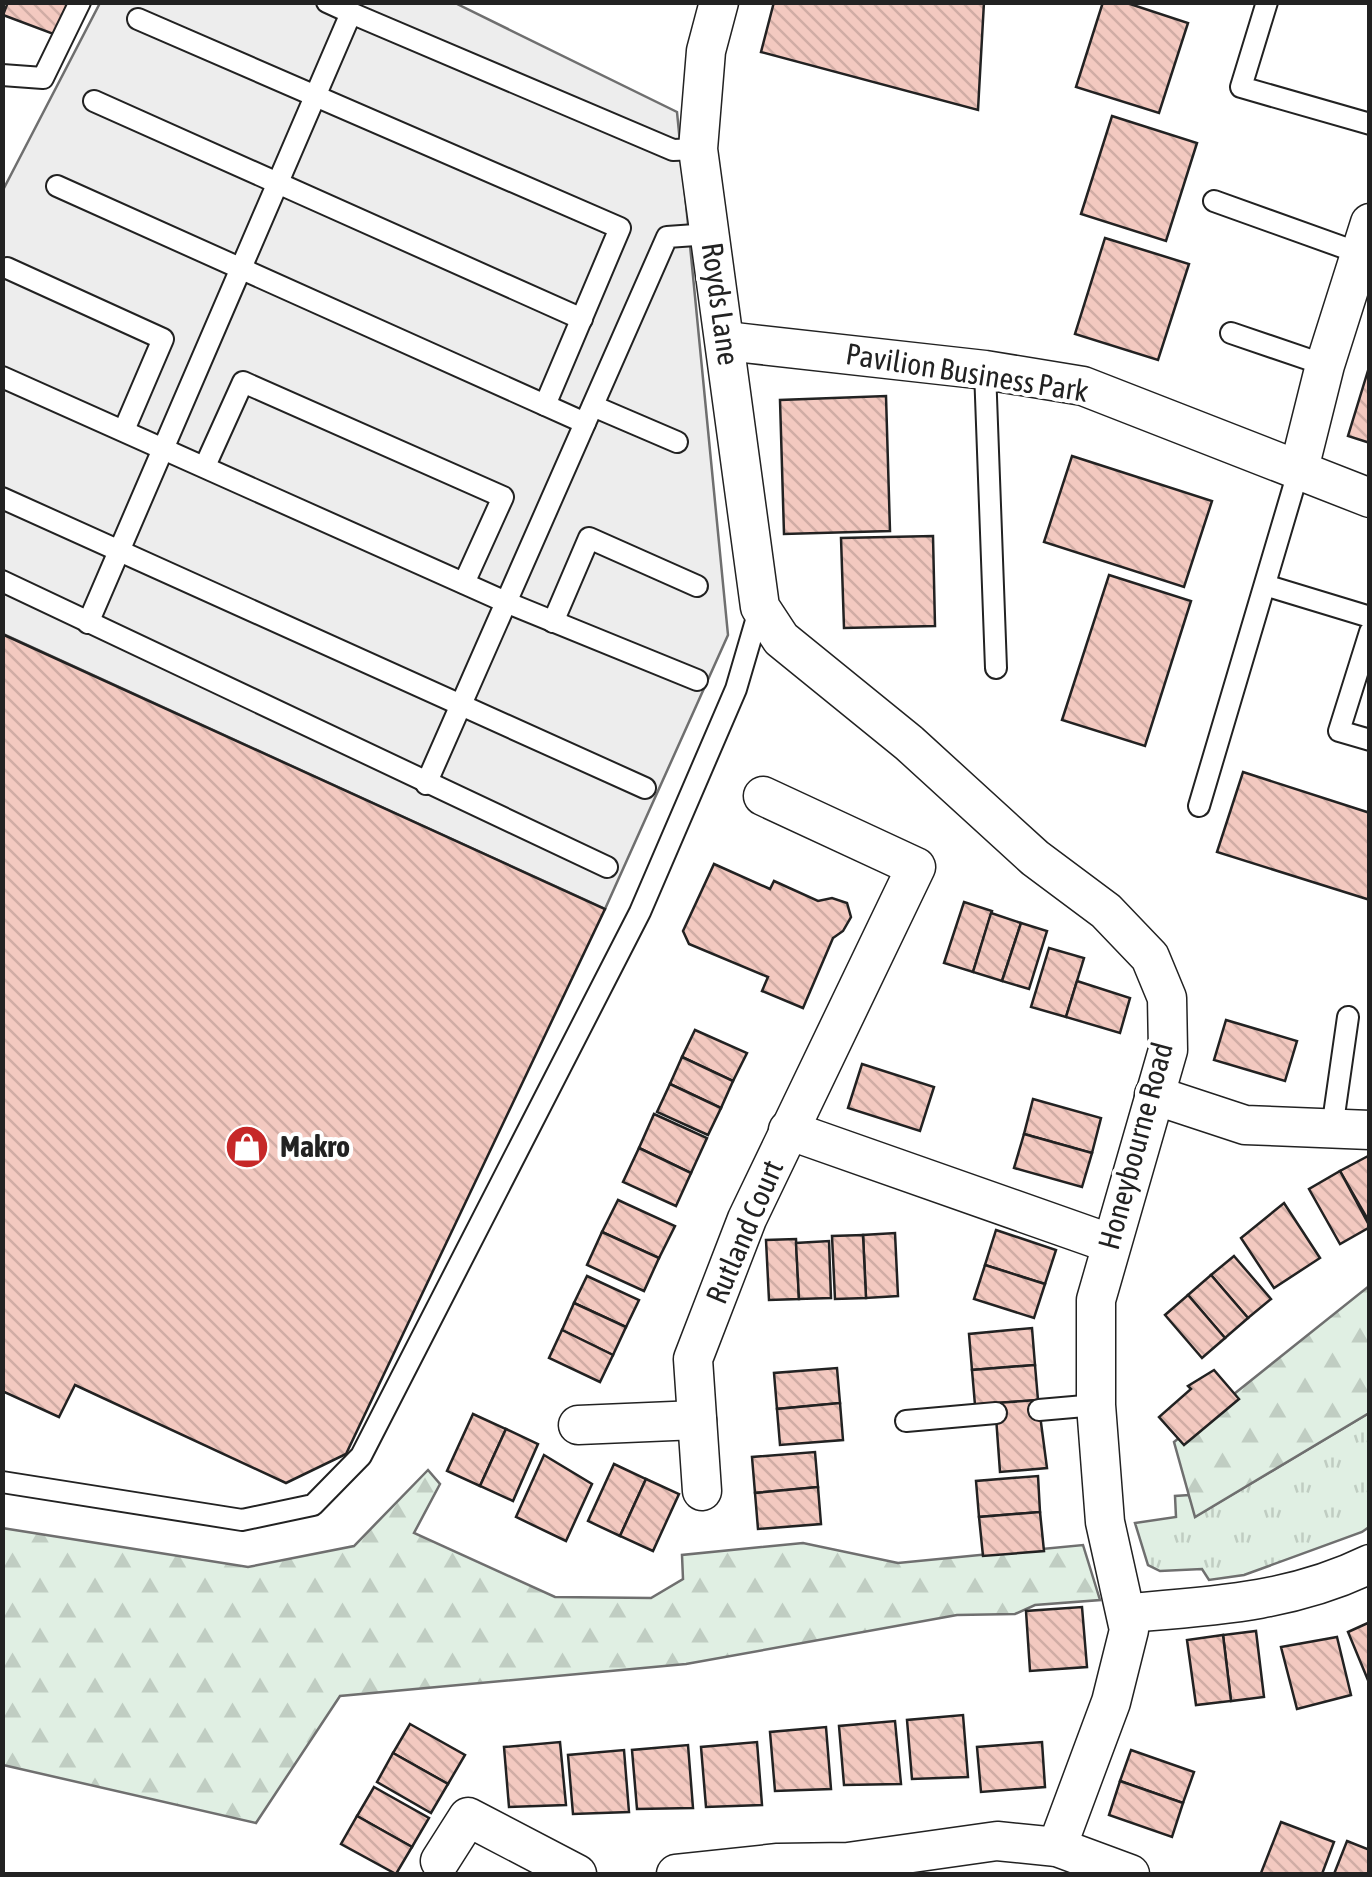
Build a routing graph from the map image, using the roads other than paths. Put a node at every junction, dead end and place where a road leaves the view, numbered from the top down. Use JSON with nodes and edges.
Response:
{"nodes":[{"id":1,"x":80,"y":2,"type":"edge"},
{"id":2,"x":327,"y":2,"type":"edge"},
{"id":3,"x":720,"y":2,"type":"edge"},
{"id":4,"x":1267,"y":2,"type":"edge"},
{"id":5,"x":351,"y":13,"type":"junction"},
{"id":6,"x":138,"y":19,"type":"dead end"},
{"id":7,"x":2,"y":75,"type":"edge"},
{"id":8,"x":314,"y":96,"type":"junction"},
{"id":9,"x":94,"y":101,"type":"dead end"},
{"id":10,"x":1370,"y":124,"type":"edge"},
{"id":11,"x":698,"y":149,"type":"junction"},
{"id":12,"x":277,"y":182,"type":"junction"},
{"id":13,"x":57,"y":186,"type":"dead end"},
{"id":14,"x":1214,"y":202,"type":"dead end"},
{"id":15,"x":710,"y":234,"type":"junction"},
{"id":16,"x":1366,"y":237,"type":"edge"},
{"id":17,"x":7,"y":268,"type":"dead end"},
{"id":18,"x":239,"y":268,"type":"junction"},
{"id":19,"x":582,"y":319,"type":"junction"},
{"id":20,"x":1231,"y":333,"type":"dead end"},
{"id":21,"x":726,"y":341,"type":"junction"},
{"id":22,"x":1325,"y":365,"type":"junction"},
{"id":23,"x":985,"y":370,"type":"junction"},
{"id":24,"x":2,"y":376,"type":"edge"},
{"id":25,"x":545,"y":405,"type":"junction"},
{"id":26,"x":589,"y":414,"type":"junction"},
{"id":27,"x":124,"y":430,"type":"junction"},
{"id":28,"x":677,"y":442,"type":"dead end"},
{"id":29,"x":161,"y":446,"type":"junction"},
{"id":30,"x":205,"y":466,"type":"junction"},
{"id":31,"x":1299,"y":468,"type":"junction"},
{"id":32,"x":2,"y":498,"type":"edge"},
{"id":33,"x":1370,"y":498,"type":"edge"},
{"id":34,"x":120,"y":551,"type":"junction"},
{"id":35,"x":2,"y":581,"type":"edge"},
{"id":36,"x":464,"y":584,"type":"junction"},
{"id":37,"x":697,"y":586,"type":"dead end"},
{"id":38,"x":1268,"y":586,"type":"junction"},
{"id":39,"x":508,"y":603,"type":"junction"},
{"id":40,"x":760,"y":607,"type":"junction"},
{"id":41,"x":1370,"y":617,"type":"edge"},
{"id":42,"x":553,"y":622,"type":"junction"},
{"id":43,"x":88,"y":623,"type":"junction"},
{"id":44,"x":1370,"y":632,"type":"edge"},
{"id":45,"x":996,"y":668,"type":"dead end"},
{"id":46,"x":698,"y":680,"type":"dead end"},
{"id":47,"x":461,"y":705,"type":"junction"},
{"id":48,"x":1370,"y":740,"type":"edge"},
{"id":49,"x":426,"y":784,"type":"junction"},
{"id":50,"x":646,"y":788,"type":"dead end"},
{"id":51,"x":764,"y":796,"type":"dead end"},
{"id":52,"x":1199,"y":806,"type":"dead end"},
{"id":53,"x":607,"y":867,"type":"dead end"},
{"id":54,"x":1348,"y":1017,"type":"dead end"},
{"id":55,"x":1154,"y":1096,"type":"junction"},
{"id":56,"x":1351,"y":1129,"type":"edge"},
{"id":57,"x":788,"y":1130,"type":"junction"},
{"id":58,"x":1109,"y":1243,"type":"junction"},
{"id":59,"x":1096,"y":1405,"type":"junction"},
{"id":60,"x":1039,"y":1410,"type":"dead end"},
{"id":61,"x":996,"y":1413,"type":"dead end"},
{"id":62,"x":697,"y":1420,"type":"junction"},
{"id":63,"x":906,"y":1421,"type":"dead end"},
{"id":64,"x":578,"y":1424,"type":"dead end"},
{"id":65,"x":2,"y":1482,"type":"edge"},
{"id":66,"x":702,"y":1491,"type":"dead end"},
{"id":67,"x":1370,"y":1564,"type":"edge"},
{"id":68,"x":1129,"y":1613,"type":"junction"},
{"id":69,"x":1057,"y":1846,"type":"junction"},
{"id":70,"x":440,"y":1861,"type":"dead end"},
{"id":71,"x":848,"y":1868,"type":"edge"},
{"id":72,"x":577,"y":1874,"type":"edge"},
{"id":73,"x":676,"y":1874,"type":"edge"},
{"id":74,"x":1130,"y":1874,"type":"edge"}],
"edges":[{"from":1,"to":7,"type":"lane"},
{"from":2,"to":5,"type":"lane"},
{"from":3,"to":11,"type":"street","name":"Royds Lane"},
{"from":4,"to":10,"type":"lane"},
{"from":5,"to":8,"type":"lane"},
{"from":5,"to":11,"type":"lane"},
{"from":6,"to":8,"type":"lane"},
{"from":8,"to":12,"type":"lane"},
{"from":8,"to":19,"type":"lane"},
{"from":9,"to":12,"type":"lane"},
{"from":11,"to":15,"type":"street","name":"Royds Lane"},
{"from":12,"to":18,"type":"lane"},
{"from":12,"to":19,"type":"lane"},
{"from":13,"to":18,"type":"lane"},
{"from":14,"to":16,"type":"lane"},
{"from":15,"to":21,"type":"street","name":"Royds Lane"},
{"from":15,"to":26,"type":"lane"},
{"from":16,"to":22,"type":"street"},
{"from":17,"to":27,"type":"lane"},
{"from":18,"to":25,"type":"lane"},
{"from":18,"to":29,"type":"lane"},
{"from":19,"to":25,"type":"lane"},
{"from":20,"to":22,"type":"lane"},
{"from":21,"to":23,"type":"street","name":"Pavilion Business Park"},
{"from":21,"to":40,"type":"street","name":"Royds Lane"},
{"from":22,"to":31,"type":"street"},
{"from":23,"to":31,"type":"street","name":"Pavilion Business Park"},
{"from":23,"to":45,"type":"lane"},
{"from":24,"to":27,"type":"lane"},
{"from":25,"to":26,"type":"lane"},
{"from":26,"to":28,"type":"lane"},
{"from":26,"to":39,"type":"lane"},
{"from":27,"to":29,"type":"lane"},
{"from":29,"to":30,"type":"lane"},
{"from":29,"to":34,"type":"lane"},
{"from":30,"to":36,"type":"lane"},
{"from":30,"to":36,"type":"lane"},
{"from":31,"to":33,"type":"street","name":"Pavilion Business Park"},
{"from":31,"to":38,"type":"lane"},
{"from":32,"to":34,"type":"lane"},
{"from":34,"to":43,"type":"lane"},
{"from":34,"to":47,"type":"lane"},
{"from":35,"to":43,"type":"lane"},
{"from":36,"to":39,"type":"lane"},
{"from":37,"to":42,"type":"lane"},
{"from":38,"to":41,"type":"lane"},
{"from":38,"to":52,"type":"lane"},
{"from":39,"to":42,"type":"lane"},
{"from":39,"to":47,"type":"lane"},
{"from":40,"to":55,"type":"street","name":"Honeybourne Road"},
{"from":40,"to":65,"type":"lane"},
{"from":42,"to":46,"type":"lane"},
{"from":43,"to":49,"type":"lane"},
{"from":44,"to":48,"type":"lane"},
{"from":47,"to":49,"type":"lane"},
{"from":47,"to":50,"type":"lane"},
{"from":49,"to":53,"type":"lane"},
{"from":51,"to":57,"type":"street"},
{"from":54,"to":56,"type":"lane"},
{"from":55,"to":56,"type":"street"},
{"from":55,"to":58,"type":"street","name":"Honeybourne Road"},
{"from":57,"to":58,"type":"street","name":"Rutland Court"},
{"from":57,"to":62,"type":"street","name":"Rutland Court"},
{"from":58,"to":59,"type":"street","name":"Honeybourne Road"},
{"from":59,"to":60,"type":"lane"},
{"from":59,"to":68,"type":"street","name":"Honeybourne Road"},
{"from":61,"to":63,"type":"lane"},
{"from":62,"to":64,"type":"street"},
{"from":62,"to":66,"type":"street","name":"Rutland Court"},
{"from":67,"to":68,"type":"street"},
{"from":68,"to":69,"type":"street","name":"Honeybourne Road"},
{"from":69,"to":71,"type":"street"},
{"from":69,"to":74,"type":"street"},
{"from":70,"to":72,"type":"street"},
{"from":71,"to":73,"type":"street"}]}
